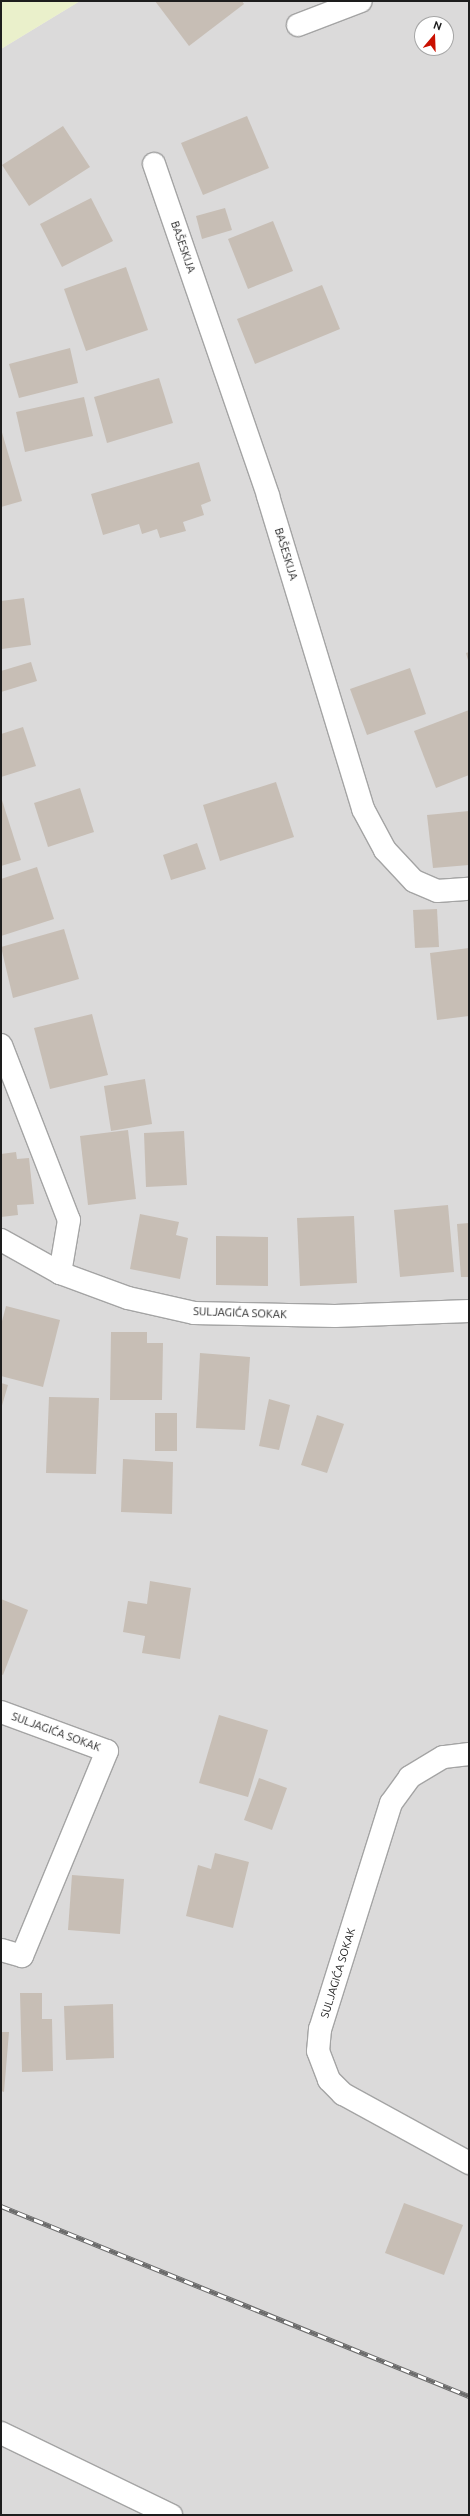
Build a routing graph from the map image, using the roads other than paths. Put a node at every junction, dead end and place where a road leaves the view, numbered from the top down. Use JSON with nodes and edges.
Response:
{"nodes":[{"id":1,"x":361,"y":1,"type":"edge"},
{"id":2,"x":298,"y":25,"type":"dead end"},
{"id":3,"x":154,"y":164,"type":"dead end"},
{"id":4,"x":469,"y":889,"type":"edge"},
{"id":5,"x":1,"y":1045,"type":"edge"},
{"id":6,"x":1,"y":1240,"type":"edge"},
{"id":7,"x":60,"y":1273,"type":"junction"},
{"id":8,"x":469,"y":1311,"type":"edge"},
{"id":9,"x":1,"y":1712,"type":"edge"},
{"id":10,"x":469,"y":1754,"type":"edge"},
{"id":11,"x":1,"y":1950,"type":"edge"},
{"id":12,"x":469,"y":2163,"type":"edge"},
{"id":13,"x":1,"y":2433,"type":"edge"},
{"id":14,"x":171,"y":2515,"type":"edge"}],
"edges":[{"from":1,"to":2,"type":"street"},
{"from":3,"to":4,"type":"street","name":"BAŠESKIJA"},
{"from":5,"to":7,"type":"street"},
{"from":6,"to":7,"type":"street","name":"SULJAGIĆA SOKAK"},
{"from":7,"to":8,"type":"street","name":"SULJAGIĆA SOKAK"},
{"from":9,"to":11,"type":"street","name":"SULJAGIĆA SOKAK"},
{"from":10,"to":12,"type":"street","name":"SULJAGIĆA SOKAK"},
{"from":13,"to":14,"type":"street"}]}
